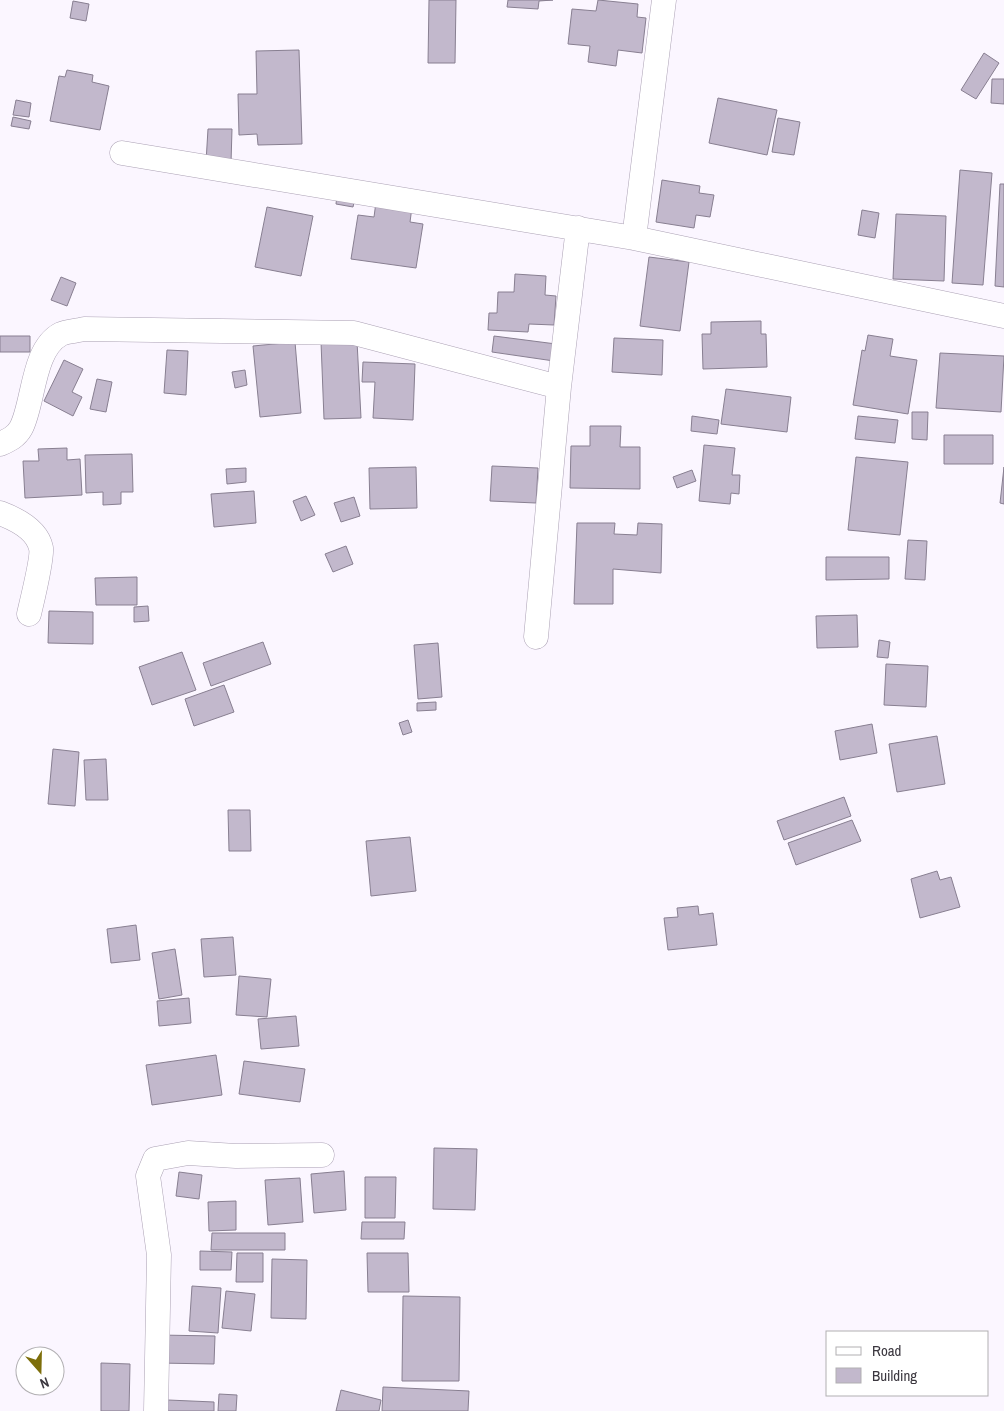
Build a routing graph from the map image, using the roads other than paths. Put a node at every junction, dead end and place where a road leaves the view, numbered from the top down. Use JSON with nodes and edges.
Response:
{"nodes":[{"id":1,"x":664,"y":0,"type":"edge"},
{"id":2,"x":122,"y":153,"type":"dead end"},
{"id":3,"x":578,"y":228,"type":"junction"},
{"id":4,"x":634,"y":238,"type":"junction"},
{"id":5,"x":1004,"y":316,"type":"edge"},
{"id":6,"x":559,"y":387,"type":"junction"},
{"id":7,"x":0,"y":444,"type":"edge"},
{"id":8,"x":0,"y":513,"type":"edge"},
{"id":9,"x":29,"y":614,"type":"dead end"},
{"id":10,"x":536,"y":637,"type":"dead end"},
{"id":11,"x":322,"y":1155,"type":"dead end"},
{"id":12,"x":156,"y":1411,"type":"edge"}],
"edges":[{"from":1,"to":4,"type":"street"},
{"from":2,"to":3,"type":"street"},
{"from":3,"to":4,"type":"street"},
{"from":3,"to":6,"type":"street"},
{"from":4,"to":5,"type":"street"},
{"from":6,"to":7,"type":"street"},
{"from":6,"to":10,"type":"street"},
{"from":8,"to":9,"type":"street"},
{"from":11,"to":12,"type":"street"}]}
